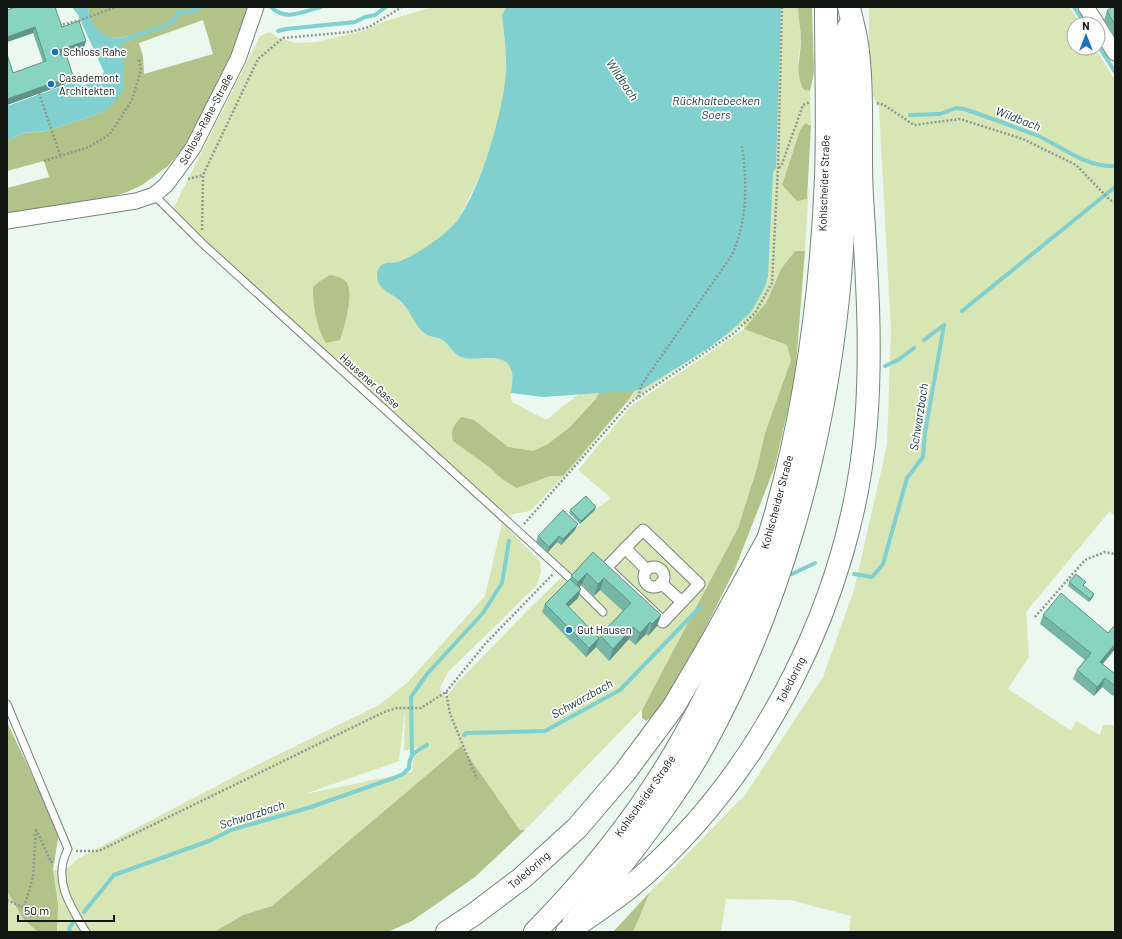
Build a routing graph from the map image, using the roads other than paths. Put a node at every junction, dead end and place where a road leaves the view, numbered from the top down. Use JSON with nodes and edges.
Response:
{"nodes":[{"id":1,"x":256,"y":7,"type":"edge"},
{"id":2,"x":826,"y":7,"type":"edge"},
{"id":3,"x":848,"y":7,"type":"edge"},
{"id":4,"x":1086,"y":7,"type":"edge"},
{"id":5,"x":1092,"y":16,"type":"edge"},
{"id":6,"x":1106,"y":39,"type":"edge"},
{"id":7,"x":1115,"y":53,"type":"edge"},
{"id":8,"x":154,"y":196,"type":"junction"},
{"id":9,"x":7,"y":221,"type":"edge"},
{"id":10,"x":767,"y":541,"type":"junction"},
{"id":11,"x":625,"y":548,"type":"junction"},
{"id":12,"x":573,"y":581,"type":"edge"},
{"id":13,"x":579,"y":588,"type":"edge"},
{"id":14,"x":682,"y":602,"type":"junction"},
{"id":15,"x":603,"y":612,"type":"dead end"},
{"id":16,"x":7,"y":704,"type":"edge"},
{"id":17,"x":86,"y":932,"type":"edge"},
{"id":18,"x":447,"y":932,"type":"edge"},
{"id":19,"x":535,"y":932,"type":"edge"},
{"id":20,"x":566,"y":932,"type":"edge"}],
"edges":[{"from":1,"to":8,"type":"street","name":"Schloss-Rahe-Straße"},
{"from":2,"to":10,"type":"main road","name":"Kohlscheider Straße"},
{"from":3,"to":20,"type":"main road","name":"Kohlscheider Straße"},
{"from":3,"to":20,"type":"main road","name":"Toledoring"},
{"from":4,"to":5,"type":"street"},
{"from":6,"to":7,"type":"street"},
{"from":8,"to":9,"type":"street"},
{"from":8,"to":12,"type":"lane","name":"Hausener Gasse"},
{"from":10,"to":18,"type":"main road","name":"Toledoring"},
{"from":10,"to":19,"type":"main road","name":"Kohlscheider Straße"},
{"from":11,"to":14,"type":"street"},
{"from":11,"to":14,"type":"street"},
{"from":11,"to":14,"type":"street"},
{"from":13,"to":15,"type":"lane"},
{"from":16,"to":17,"type":"lane"}]}
